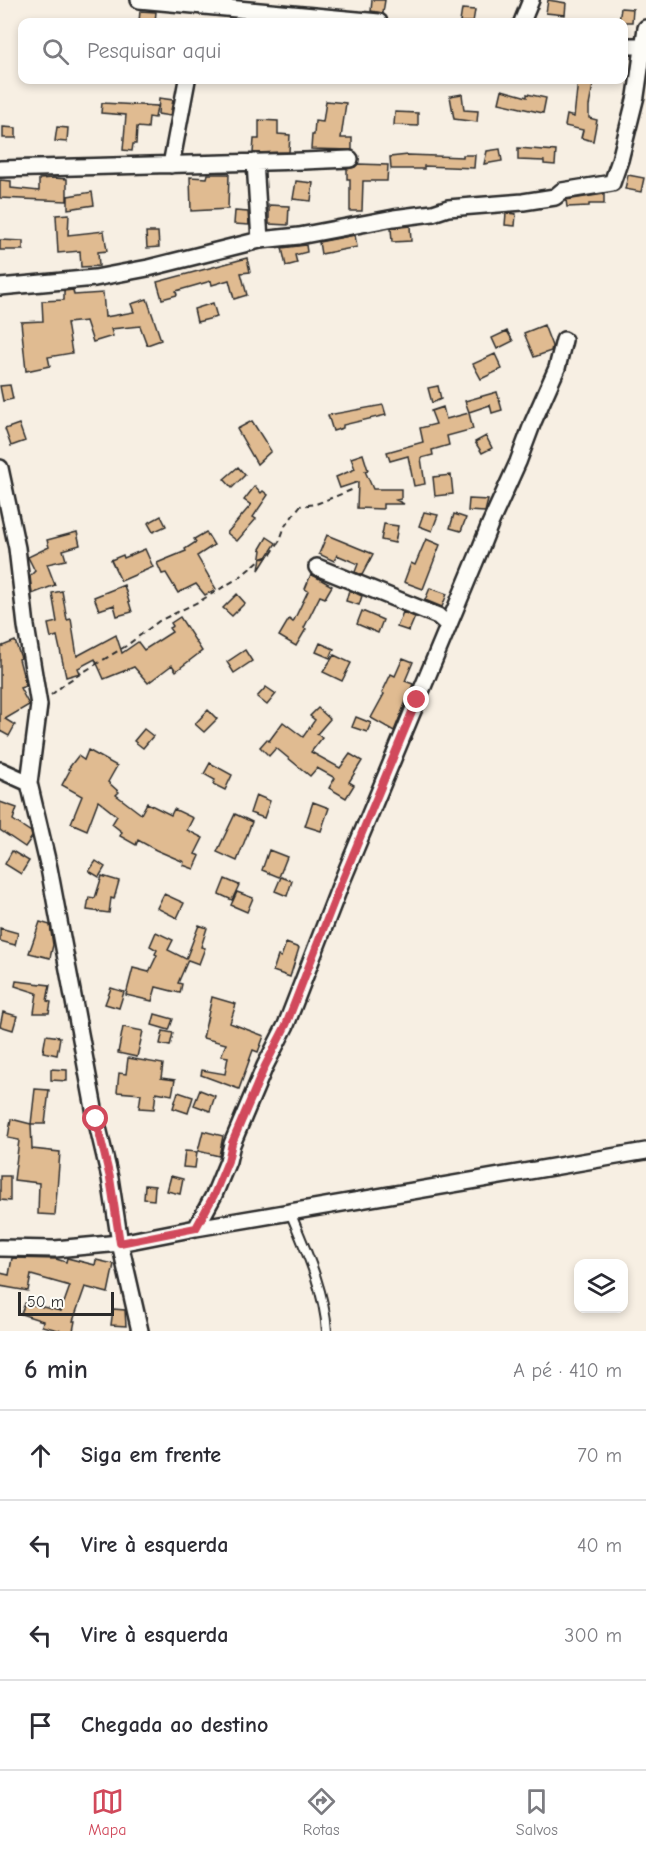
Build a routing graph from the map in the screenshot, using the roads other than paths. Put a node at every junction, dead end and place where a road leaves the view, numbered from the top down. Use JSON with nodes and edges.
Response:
{"nodes":[{"id":1,"x":139,"y":0,"type":"edge"},
{"id":2,"x":531,"y":0,"type":"edge"},
{"id":3,"x":201,"y":3,"type":"edge"},
{"id":4,"x":199,"y":18,"type":"edge"},
{"id":5,"x":342,"y":18,"type":"edge"},
{"id":6,"x":524,"y":18,"type":"edge"},
{"id":7,"x":646,"y":28,"type":"edge"},
{"id":8,"x":628,"y":46,"type":"edge"},
{"id":9,"x":642,"y":46,"type":"junction"},
{"id":10,"x":186,"y":84,"type":"edge"},
{"id":11,"x":350,"y":159,"type":"dead end"},
{"id":12,"x":255,"y":162,"type":"junction"},
{"id":13,"x":171,"y":165,"type":"junction"},
{"id":14,"x":0,"y":169,"type":"edge"},
{"id":15,"x":260,"y":240,"type":"junction"},
{"id":16,"x":0,"y":287,"type":"edge"},
{"id":17,"x":564,"y":340,"type":"dead end"},
{"id":18,"x":0,"y":468,"type":"edge"},
{"id":19,"x":317,"y":567,"type":"dead end"},
{"id":20,"x":448,"y":625,"type":"junction"},
{"id":21,"x":0,"y":770,"type":"edge"},
{"id":22,"x":29,"y":783,"type":"junction"},
{"id":23,"x":646,"y":1151,"type":"edge"},
{"id":24,"x":290,"y":1212,"type":"junction"},
{"id":25,"x":196,"y":1228,"type":"junction"},
{"id":26,"x":120,"y":1243,"type":"junction"},
{"id":27,"x":0,"y":1248,"type":"edge"},
{"id":28,"x":140,"y":1331,"type":"edge"},
{"id":29,"x":327,"y":1331,"type":"edge"}],
"edges":[{"from":1,"to":3,"type":"street"},
{"from":2,"to":6,"type":"street"},
{"from":3,"to":4,"type":"street"},
{"from":3,"to":5,"type":"street"},
{"from":7,"to":9,"type":"street"},
{"from":8,"to":9,"type":"street"},
{"from":9,"to":15,"type":"street"},
{"from":10,"to":13,"type":"street"},
{"from":11,"to":12,"type":"street"},
{"from":12,"to":13,"type":"street"},
{"from":12,"to":15,"type":"street"},
{"from":13,"to":14,"type":"street"},
{"from":15,"to":16,"type":"street"},
{"from":17,"to":20,"type":"street"},
{"from":18,"to":22,"type":"street"},
{"from":19,"to":20,"type":"street"},
{"from":20,"to":25,"type":"street"},
{"from":21,"to":22,"type":"street"},
{"from":22,"to":26,"type":"street"},
{"from":23,"to":24,"type":"street"},
{"from":24,"to":25,"type":"street"},
{"from":24,"to":29,"type":"lane"},
{"from":25,"to":26,"type":"street"},
{"from":26,"to":27,"type":"street"},
{"from":26,"to":28,"type":"street"}]}
